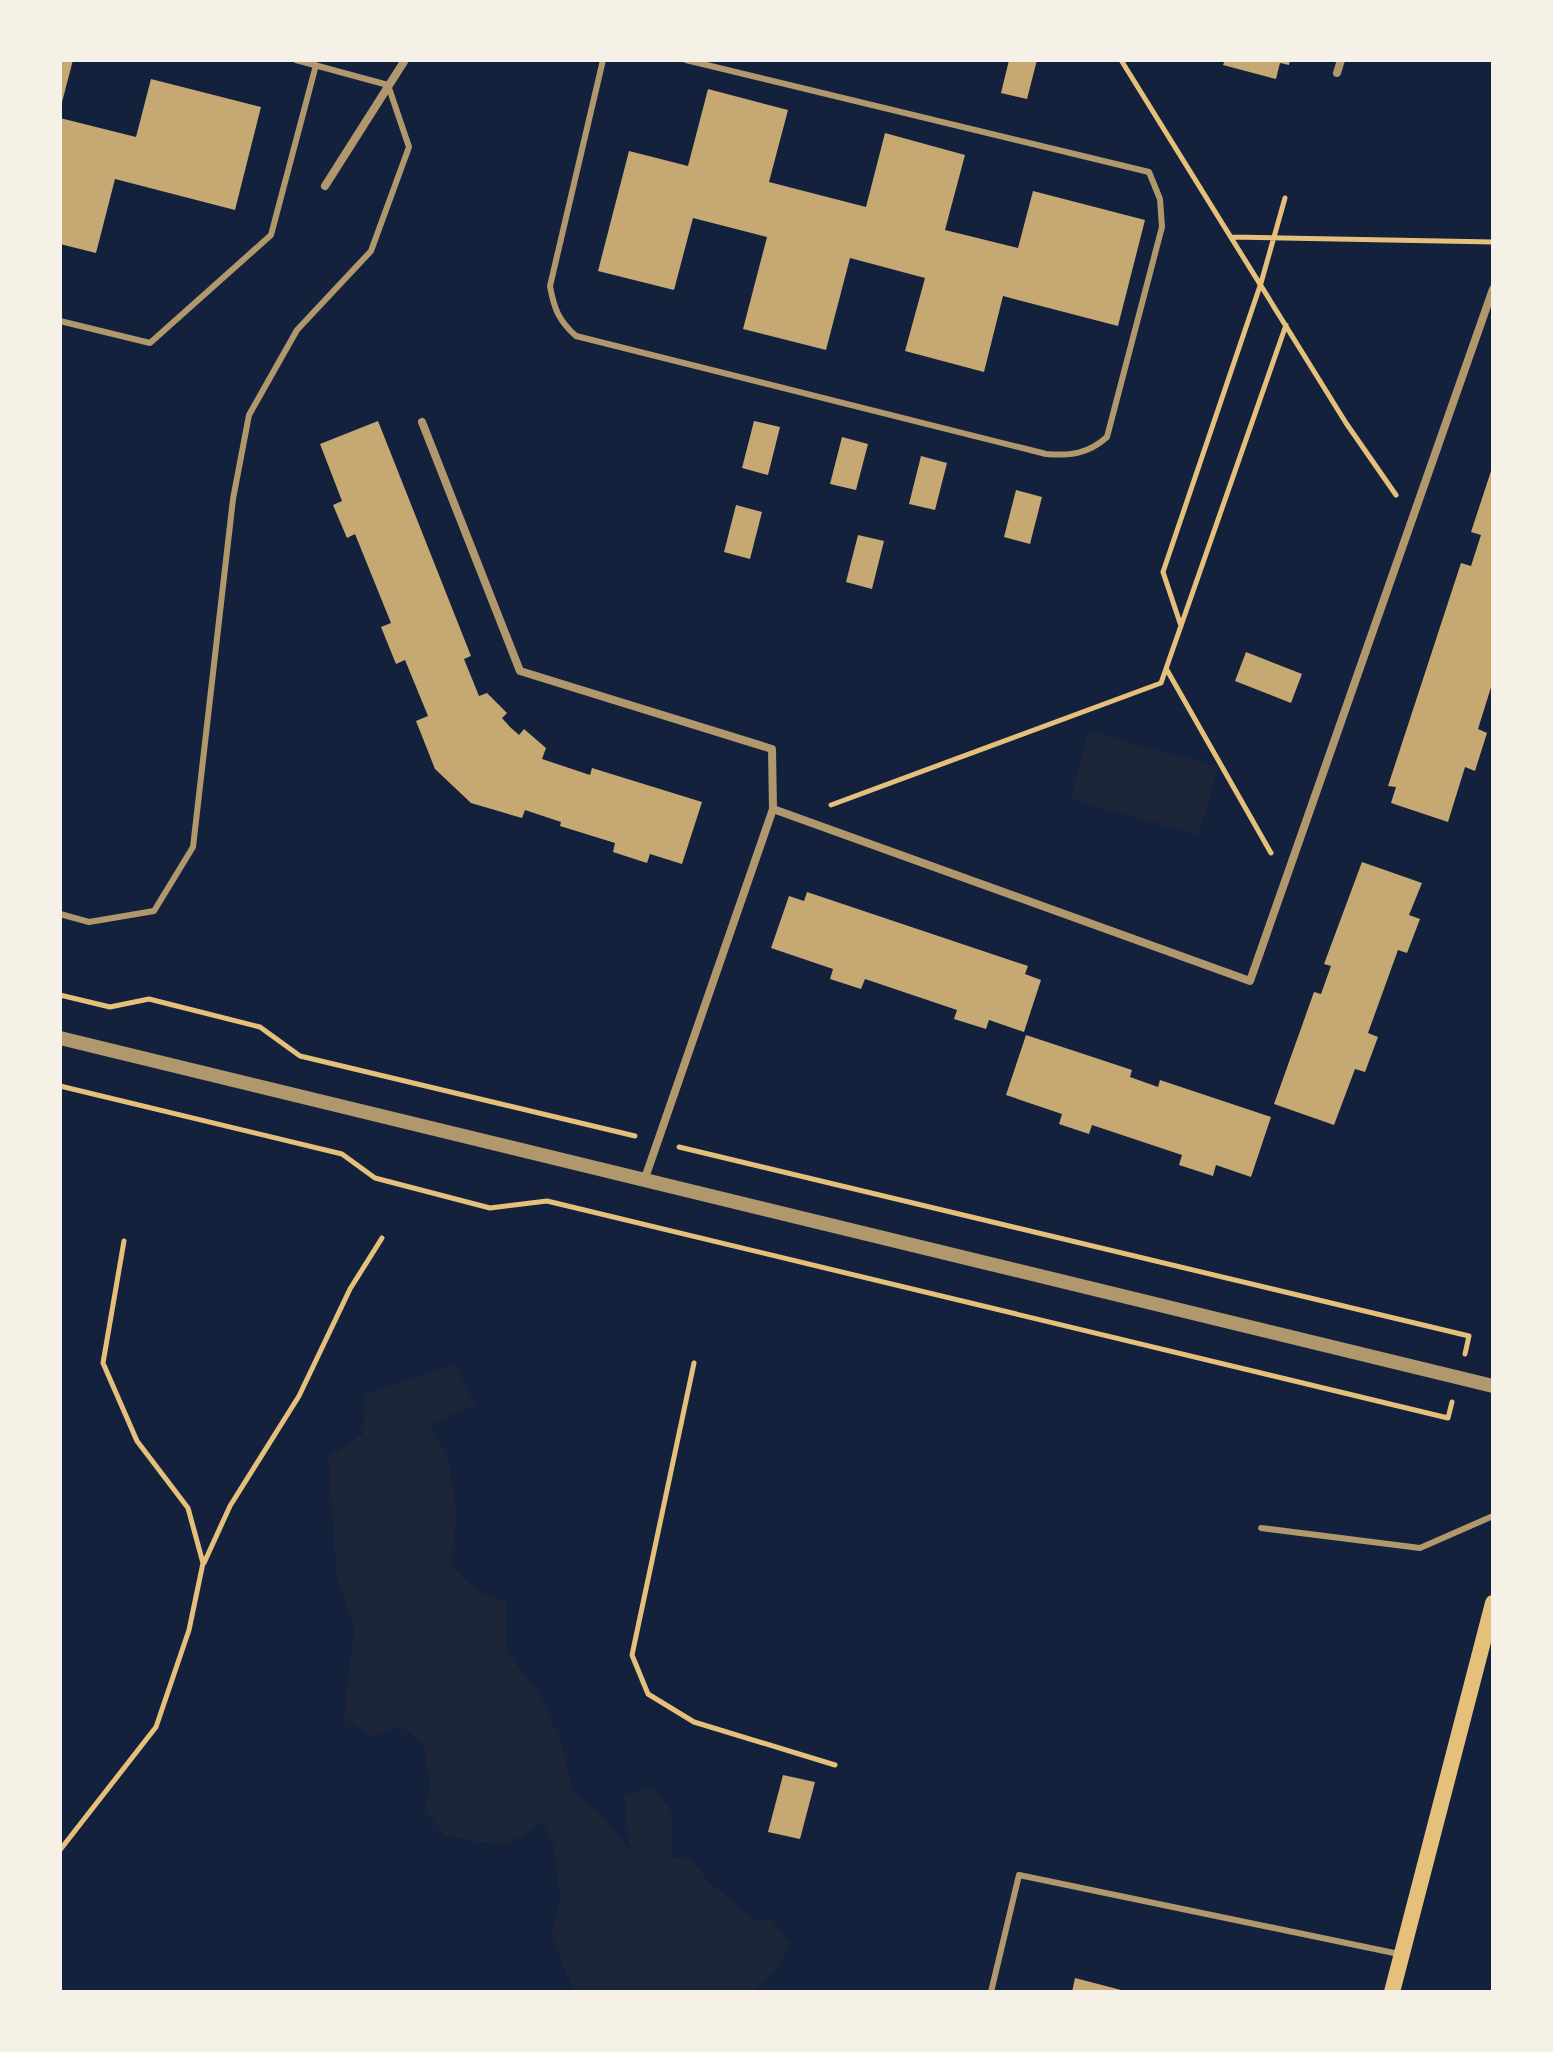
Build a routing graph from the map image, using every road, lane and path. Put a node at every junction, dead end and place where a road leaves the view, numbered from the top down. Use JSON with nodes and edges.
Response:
{"nodes":[{"id":1,"x":296,"y":60,"type":"edge"},
{"id":2,"x":405,"y":60,"type":"edge"},
{"id":3,"x":603,"y":60,"type":"edge"},
{"id":4,"x":686,"y":60,"type":"edge"},
{"id":5,"x":1121,"y":60,"type":"edge"},
{"id":6,"x":1341,"y":60,"type":"edge"},
{"id":7,"x":316,"y":65,"type":"junction"},
{"id":8,"x":1337,"y":73,"type":"dead end"},
{"id":9,"x":388,"y":85,"type":"junction"},
{"id":10,"x":325,"y":186,"type":"dead end"},
{"id":11,"x":1285,"y":198,"type":"dead end"},
{"id":12,"x":1231,"y":237,"type":"junction"},
{"id":13,"x":1273,"y":240,"type":"junction"},
{"id":14,"x":1493,"y":242,"type":"edge"},
{"id":15,"x":1261,"y":283,"type":"junction"},
{"id":16,"x":1493,"y":289,"type":"edge"},
{"id":17,"x":60,"y":321,"type":"edge"},
{"id":18,"x":1286,"y":325,"type":"junction"},
{"id":19,"x":422,"y":422,"type":"dead end"},
{"id":20,"x":1412,"y":518,"type":"junction"},
{"id":21,"x":1181,"y":626,"type":"junction"},
{"id":22,"x":1166,"y":669,"type":"junction"},
{"id":23,"x":773,"y":809,"type":"junction"},
{"id":24,"x":799,"y":818,"type":"junction"},
{"id":25,"x":1285,"y":879,"type":"junction"},
{"id":26,"x":60,"y":914,"type":"edge"},
{"id":27,"x":60,"y":995,"type":"edge"},
{"id":28,"x":60,"y":1038,"type":"edge"},
{"id":29,"x":60,"y":1086,"type":"edge"},
{"id":30,"x":657,"y":1141,"type":"junction"},
{"id":31,"x":645,"y":1178,"type":"junction"},
{"id":32,"x":382,"y":1238,"type":"dead end"},
{"id":33,"x":124,"y":1241,"type":"dead end"},
{"id":34,"x":1469,"y":1336,"type":"dead end"},
{"id":35,"x":694,"y":1363,"type":"dead end"},
{"id":36,"x":1493,"y":1386,"type":"edge"},
{"id":37,"x":1448,"y":1418,"type":"dead end"},
{"id":38,"x":1493,"y":1516,"type":"edge"},
{"id":39,"x":1261,"y":1528,"type":"dead end"},
{"id":40,"x":203,"y":1563,"type":"junction"},
{"id":41,"x":1493,"y":1603,"type":"edge"},
{"id":42,"x":835,"y":1765,"type":"dead end"},
{"id":43,"x":60,"y":1850,"type":"edge"},
{"id":44,"x":1402,"y":1954,"type":"junction"},
{"id":45,"x":991,"y":1992,"type":"edge"},
{"id":46,"x":1392,"y":1992,"type":"edge"}],
"edges":[{"from":1,"to":7,"type":"lane"},
{"from":2,"to":9,"type":"street"},
{"from":3,"to":4,"type":"lane"},
{"from":5,"to":12,"type":"path"},
{"from":6,"to":8,"type":"street"},
{"from":7,"to":9,"type":"lane"},
{"from":7,"to":17,"type":"lane"},
{"from":9,"to":10,"type":"street"},
{"from":9,"to":26,"type":"lane"},
{"from":11,"to":13,"type":"path"},
{"from":12,"to":13,"type":"path"},
{"from":12,"to":15,"type":"path"},
{"from":13,"to":14,"type":"path"},
{"from":13,"to":15,"type":"path"},
{"from":15,"to":18,"type":"path"},
{"from":15,"to":21,"type":"path"},
{"from":16,"to":20,"type":"street"},
{"from":18,"to":20,"type":"path"},
{"from":18,"to":21,"type":"path"},
{"from":19,"to":23,"type":"street"},
{"from":20,"to":25,"type":"street"},
{"from":21,"to":22,"type":"path"},
{"from":22,"to":24,"type":"path"},
{"from":22,"to":25,"type":"path"},
{"from":23,"to":24,"type":"street"},
{"from":23,"to":30,"type":"street"},
{"from":24,"to":25,"type":"street"},
{"from":27,"to":30,"type":"path"},
{"from":28,"to":31,"type":"street"},
{"from":29,"to":37,"type":"path"},
{"from":30,"to":31,"type":"street"},
{"from":30,"to":34,"type":"path"},
{"from":31,"to":36,"type":"street"},
{"from":32,"to":40,"type":"path"},
{"from":33,"to":40,"type":"path"},
{"from":35,"to":42,"type":"path"},
{"from":38,"to":39,"type":"lane"},
{"from":40,"to":43,"type":"path"},
{"from":41,"to":44,"type":"main road"},
{"from":44,"to":45,"type":"lane"},
{"from":44,"to":46,"type":"main road"}]}
